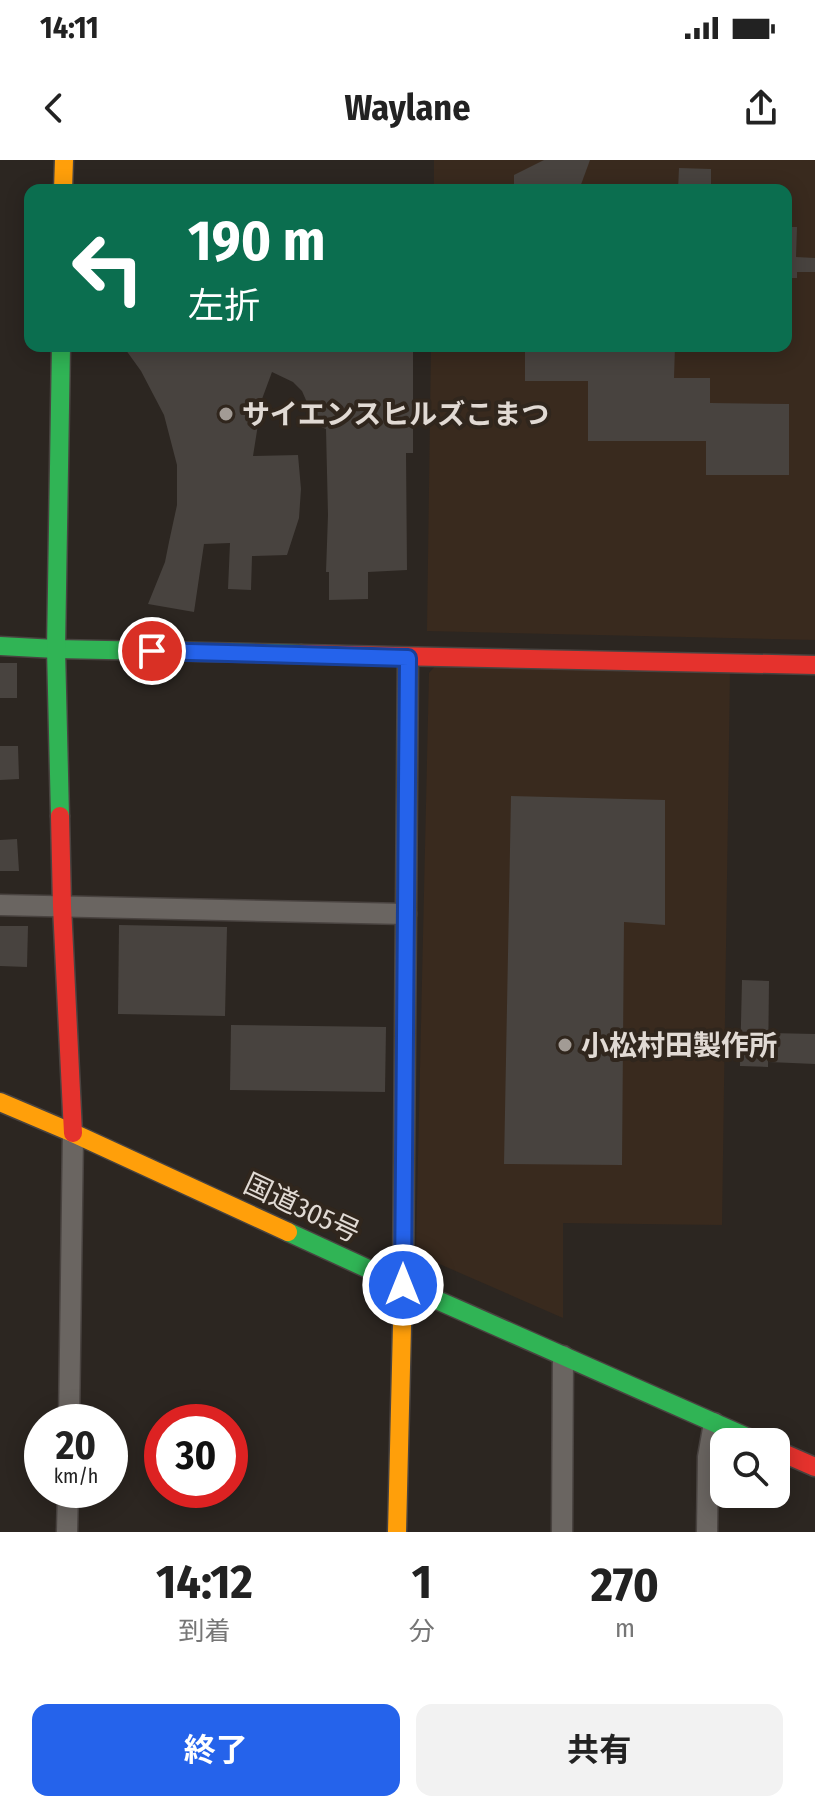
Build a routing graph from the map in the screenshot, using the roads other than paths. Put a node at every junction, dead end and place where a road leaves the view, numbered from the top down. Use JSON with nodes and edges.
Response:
{"nodes":[{"id":1,"x":64,"y":160,"type":"edge"},
{"id":2,"x":63,"y":184,"type":"edge"},
{"id":3,"x":61,"y":352,"type":"edge"},
{"id":4,"x":0,"y":646,"type":"edge"},
{"id":5,"x":56,"y":649,"type":"junction"},
{"id":6,"x":408,"y":658,"type":"junction"},
{"id":7,"x":815,"y":665,"type":"edge"},
{"id":8,"x":0,"y":905,"type":"edge"},
{"id":9,"x":62,"y":906,"type":"junction"},
{"id":10,"x":406,"y":914,"type":"junction"},
{"id":11,"x":0,"y":1102,"type":"edge"},
{"id":12,"x":73,"y":1133,"type":"junction"},
{"id":13,"x":403,"y":1285,"type":"junction"},
{"id":14,"x":563,"y":1356,"type":"junction"},
{"id":15,"x":69,"y":1404,"type":"edge"},
{"id":16,"x":714,"y":1423,"type":"junction"},
{"id":17,"x":726,"y":1428,"type":"edge"},
{"id":18,"x":790,"y":1456,"type":"edge"},
{"id":19,"x":815,"y":1467,"type":"edge"},
{"id":20,"x":68,"y":1508,"type":"edge"},
{"id":21,"x":67,"y":1532,"type":"edge"},
{"id":22,"x":397,"y":1532,"type":"edge"},
{"id":23,"x":562,"y":1532,"type":"edge"},
{"id":24,"x":707,"y":1532,"type":"edge"}],
"edges":[{"from":1,"to":2,"type":"main road"},
{"from":3,"to":5,"type":"main road"},
{"from":4,"to":5,"type":"main road"},
{"from":5,"to":6,"type":"main road"},
{"from":5,"to":9,"type":"main road"},
{"from":6,"to":7,"type":"main road"},
{"from":6,"to":10,"type":"street"},
{"from":8,"to":9,"type":"street"},
{"from":9,"to":10,"type":"street"},
{"from":9,"to":12,"type":"main road"},
{"from":10,"to":13,"type":"street"},
{"from":11,"to":12,"type":"main road","name":"国道305号"},
{"from":12,"to":13,"type":"main road","name":"国道305号"},
{"from":12,"to":15,"type":"street"},
{"from":13,"to":14,"type":"main road","name":"国道305号"},
{"from":13,"to":22,"type":"main road"},
{"from":14,"to":16,"type":"main road","name":"国道305号"},
{"from":14,"to":23,"type":"street"},
{"from":16,"to":17,"type":"main road","name":"国道305号"},
{"from":16,"to":24,"type":"street"},
{"from":18,"to":19,"type":"main road"},
{"from":20,"to":21,"type":"street"}]}
